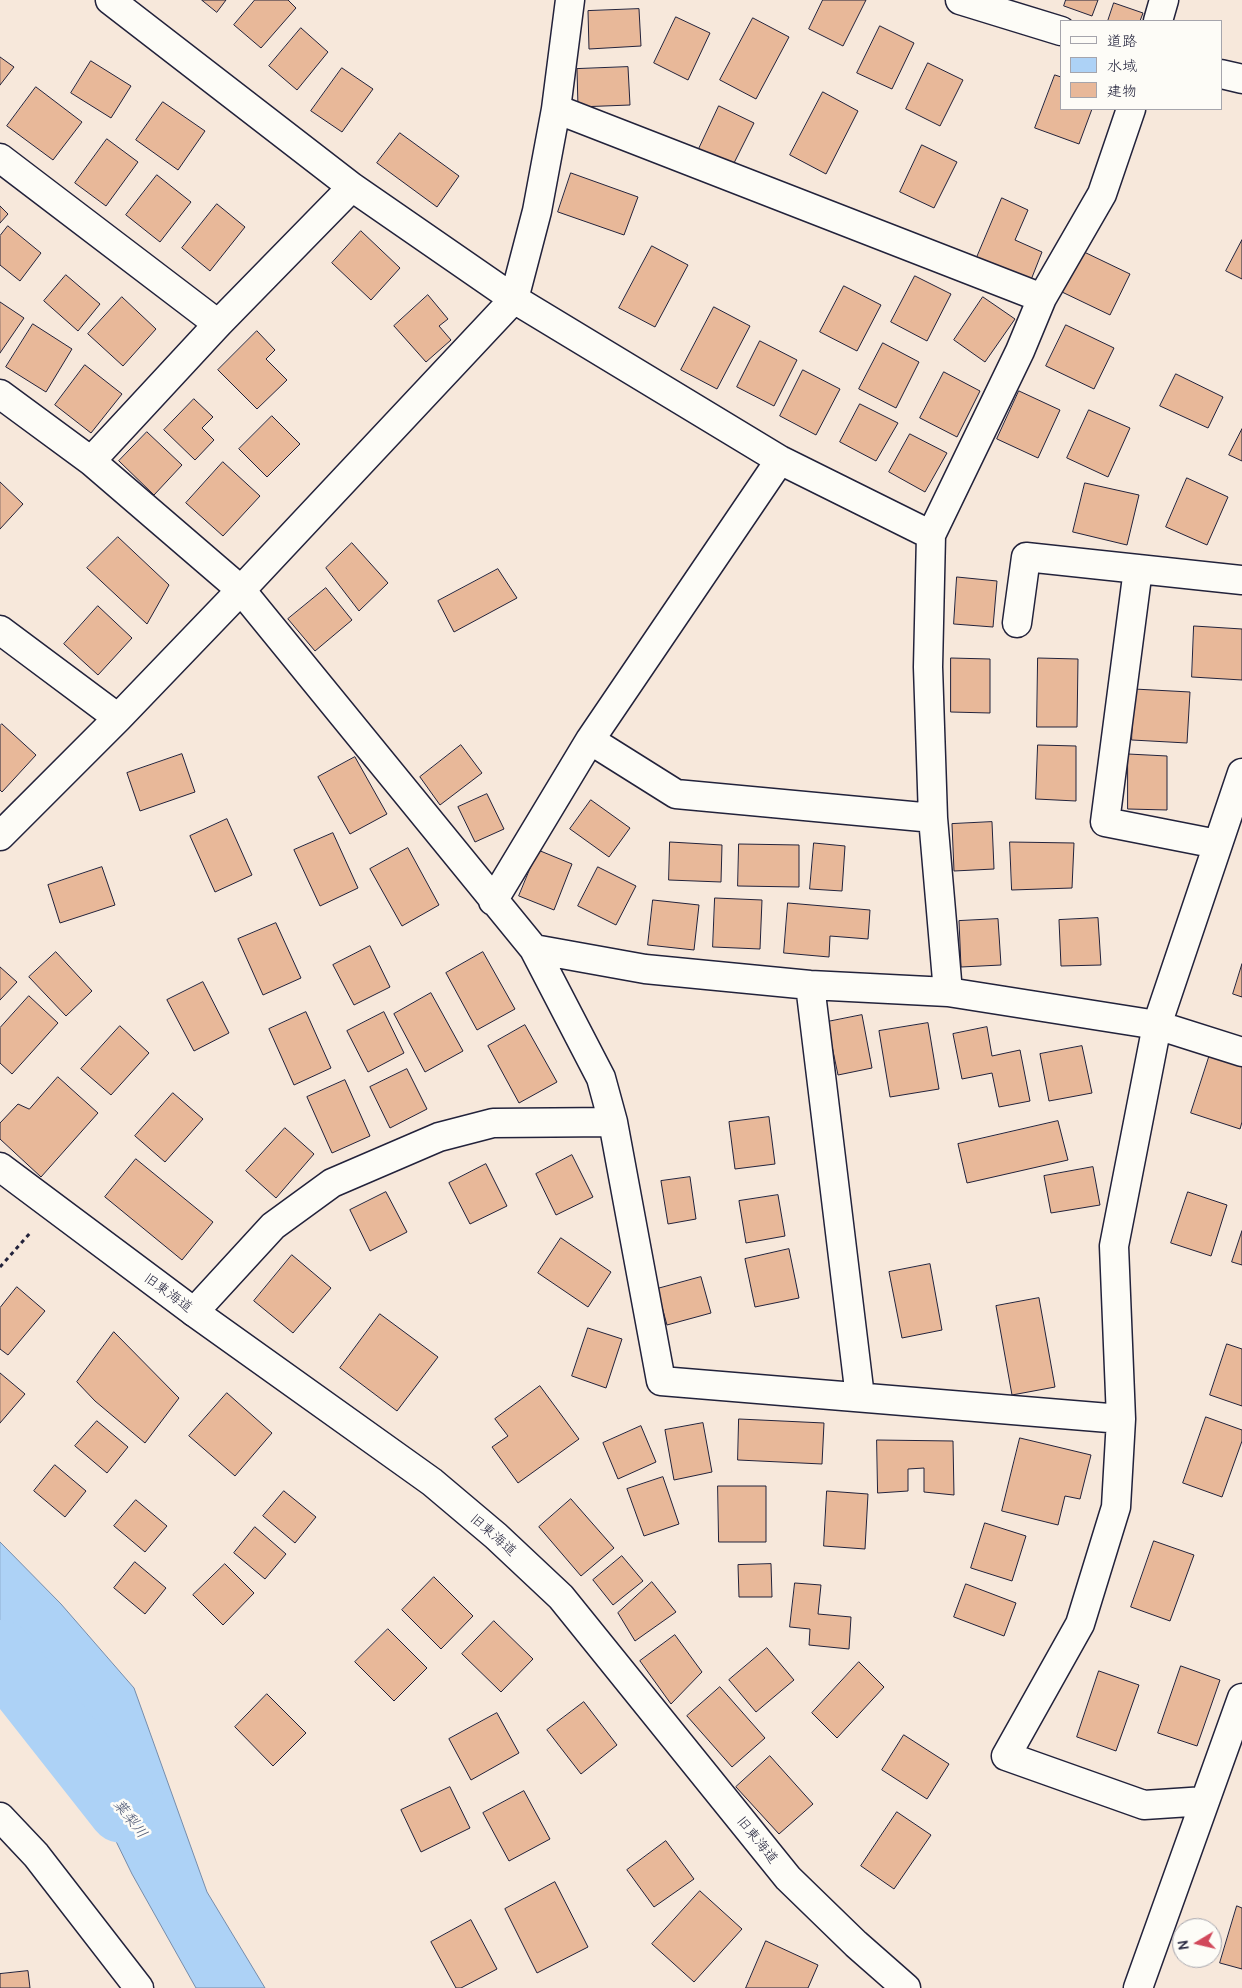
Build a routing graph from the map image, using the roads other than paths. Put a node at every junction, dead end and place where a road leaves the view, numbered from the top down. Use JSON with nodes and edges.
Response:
{"nodes":[{"id":1,"x":110,"y":0,"type":"edge"},
{"id":2,"x":570,"y":0,"type":"edge"},
{"id":3,"x":960,"y":0,"type":"edge"},
{"id":4,"x":1164,"y":0,"type":"edge"},
{"id":5,"x":1158,"y":20,"type":"edge"},
{"id":6,"x":1060,"y":31,"type":"edge"},
{"id":7,"x":1222,"y":74,"type":"edge"},
{"id":8,"x":1242,"y":79,"type":"edge"},
{"id":9,"x":556,"y":110,"type":"junction"},
{"id":10,"x":1131,"y":110,"type":"edge"},
{"id":11,"x":0,"y":158,"type":"edge"},
{"id":12,"x":352,"y":187,"type":"junction"},
{"id":13,"x":1042,"y":298,"type":"junction"},
{"id":14,"x":514,"y":299,"type":"junction"},
{"id":15,"x":218,"y":324,"type":"junction"},
{"id":16,"x":0,"y":394,"type":"edge"},
{"id":17,"x":780,"y":460,"type":"junction"},
{"id":18,"x":91,"y":461,"type":"junction"},
{"id":19,"x":931,"y":535,"type":"junction"},
{"id":20,"x":1138,"y":569,"type":"junction"},
{"id":21,"x":1242,"y":580,"type":"edge"},
{"id":22,"x":241,"y":590,"type":"junction"},
{"id":23,"x":1017,"y":623,"type":"dead end"},
{"id":24,"x":0,"y":630,"type":"edge"},
{"id":25,"x":118,"y":718,"type":"junction"},
{"id":26,"x":590,"y":740,"type":"junction"},
{"id":27,"x":1242,"y":773,"type":"edge"},
{"id":28,"x":934,"y":818,"type":"junction"},
{"id":29,"x":0,"y":836,"type":"edge"},
{"id":30,"x":1217,"y":844,"type":"junction"},
{"id":31,"x":493,"y":901,"type":"junction"},
{"id":32,"x":534,"y":949,"type":"junction"},
{"id":33,"x":810,"y":985,"type":"junction"},
{"id":34,"x":948,"y":992,"type":"junction"},
{"id":35,"x":1157,"y":1024,"type":"junction"},
{"id":36,"x":1242,"y":1052,"type":"edge"},
{"id":37,"x":613,"y":1122,"type":"junction"},
{"id":38,"x":0,"y":1167,"type":"edge"},
{"id":39,"x":194,"y":1312,"type":"junction"},
{"id":40,"x":860,"y":1397,"type":"junction"},
{"id":41,"x":1121,"y":1418,"type":"junction"},
{"id":42,"x":1242,"y":1698,"type":"edge"},
{"id":43,"x":1205,"y":1801,"type":"junction"},
{"id":44,"x":0,"y":1817,"type":"edge"},
{"id":45,"x":139,"y":1988,"type":"edge"},
{"id":46,"x":906,"y":1988,"type":"edge"},
{"id":47,"x":1138,"y":1988,"type":"edge"}],
"edges":[{"from":1,"to":12,"type":"street"},
{"from":2,"to":9,"type":"street"},
{"from":3,"to":6,"type":"street"},
{"from":4,"to":5,"type":"street"},
{"from":7,"to":8,"type":"street"},
{"from":9,"to":13,"type":"street"},
{"from":9,"to":14,"type":"street"},
{"from":10,"to":13,"type":"street"},
{"from":11,"to":15,"type":"street"},
{"from":12,"to":14,"type":"street"},
{"from":12,"to":15,"type":"street"},
{"from":13,"to":19,"type":"street"},
{"from":14,"to":17,"type":"street"},
{"from":14,"to":22,"type":"street"},
{"from":15,"to":18,"type":"street"},
{"from":16,"to":18,"type":"street"},
{"from":17,"to":19,"type":"street"},
{"from":17,"to":26,"type":"street"},
{"from":18,"to":22,"type":"street"},
{"from":19,"to":28,"type":"street"},
{"from":20,"to":21,"type":"street"},
{"from":20,"to":23,"type":"street"},
{"from":20,"to":30,"type":"street"},
{"from":22,"to":25,"type":"street"},
{"from":22,"to":31,"type":"street"},
{"from":24,"to":25,"type":"street"},
{"from":25,"to":29,"type":"street"},
{"from":26,"to":28,"type":"street"},
{"from":26,"to":31,"type":"street"},
{"from":27,"to":30,"type":"street"},
{"from":28,"to":34,"type":"street"},
{"from":30,"to":35,"type":"street"},
{"from":31,"to":32,"type":"street"},
{"from":32,"to":33,"type":"street"},
{"from":32,"to":37,"type":"street"},
{"from":33,"to":34,"type":"street"},
{"from":33,"to":40,"type":"street"},
{"from":34,"to":35,"type":"street"},
{"from":35,"to":36,"type":"street"},
{"from":35,"to":41,"type":"street"},
{"from":37,"to":39,"type":"street"},
{"from":37,"to":40,"type":"street"},
{"from":38,"to":39,"type":"street","name":"旧東海道"},
{"from":39,"to":46,"type":"street","name":"旧東海道"},
{"from":40,"to":41,"type":"street"},
{"from":41,"to":43,"type":"street"},
{"from":42,"to":43,"type":"street"},
{"from":43,"to":47,"type":"street"},
{"from":44,"to":45,"type":"street"}]}
